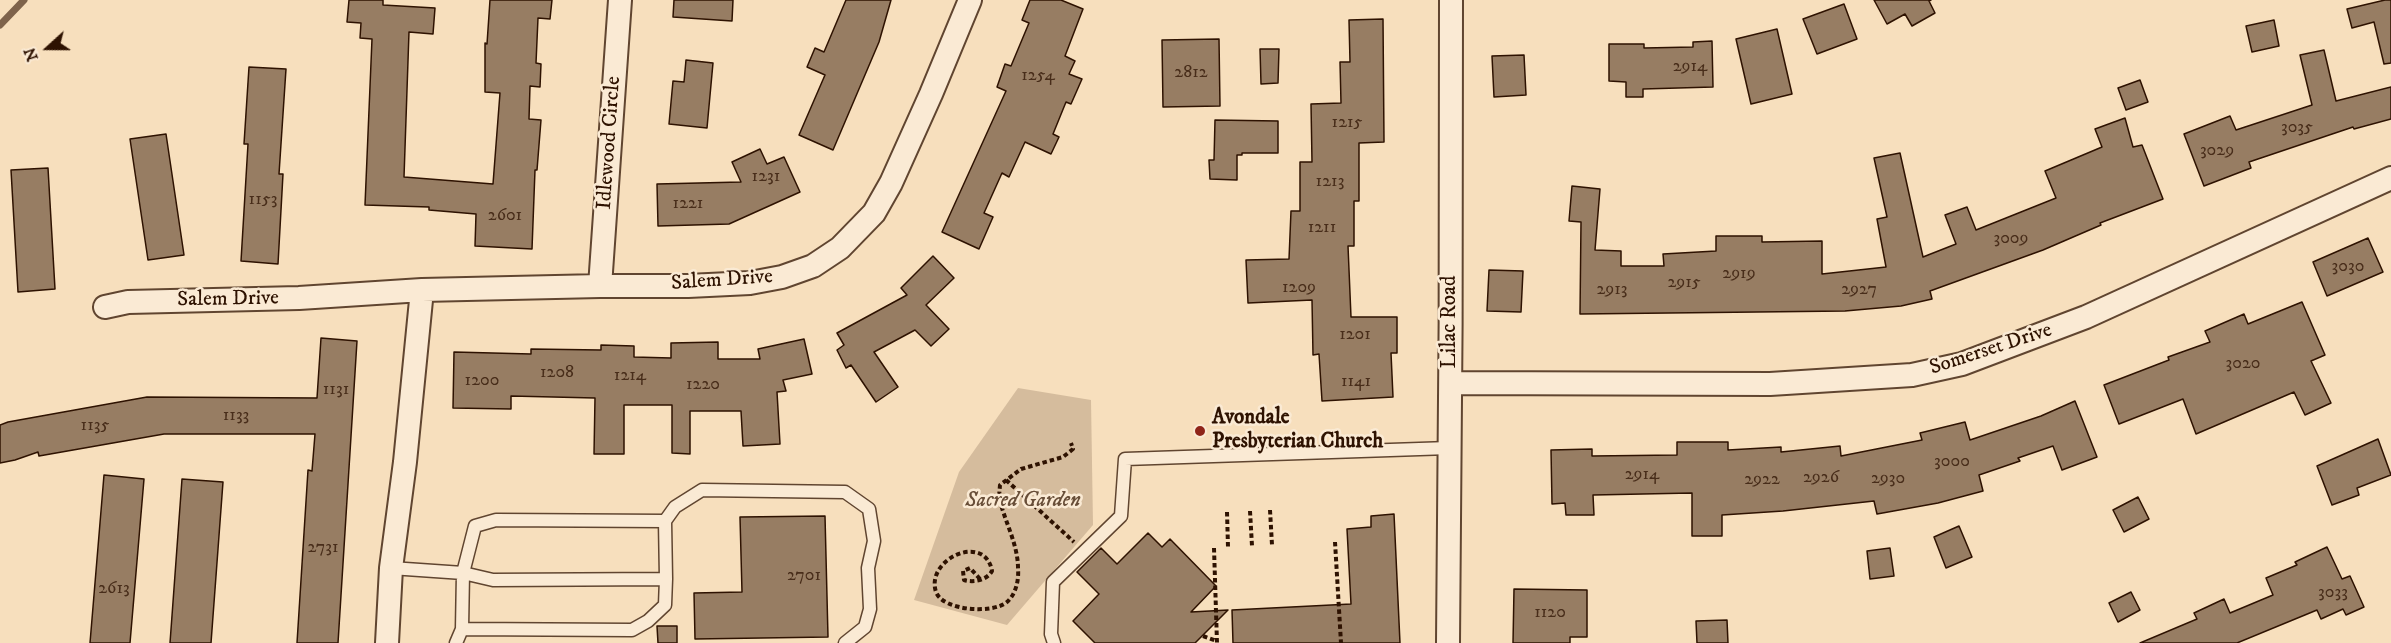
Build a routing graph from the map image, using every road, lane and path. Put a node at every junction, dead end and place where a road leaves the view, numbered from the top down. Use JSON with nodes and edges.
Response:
{"nodes":[{"id":1,"x":620,"y":0,"type":"edge"},
{"id":2,"x":970,"y":0,"type":"edge"},
{"id":3,"x":1451,"y":0,"type":"edge"},
{"id":4,"x":2391,"y":178,"type":"edge"},
{"id":5,"x":600,"y":286,"type":"junction"},
{"id":6,"x":422,"y":290,"type":"junction"},
{"id":7,"x":105,"y":307,"type":"dead end"},
{"id":8,"x":1451,"y":383,"type":"junction"},
{"id":9,"x":1071,"y":443,"type":"dead end"},
{"id":10,"x":1449,"y":448,"type":"junction"},
{"id":11,"x":1006,"y":480,"type":"junction"},
{"id":12,"x":1270,"y":510,"type":"dead end"},
{"id":13,"x":1250,"y":511,"type":"dead end"},
{"id":14,"x":1227,"y":512,"type":"dead end"},
{"id":15,"x":665,"y":521,"type":"junction"},
{"id":16,"x":1335,"y":542,"type":"dead end"},
{"id":17,"x":1077,"y":544,"type":"dead end"},
{"id":18,"x":1272,"y":545,"type":"dead end"},
{"id":19,"x":1252,"y":546,"type":"dead end"},
{"id":20,"x":1228,"y":547,"type":"dead end"},
{"id":21,"x":1214,"y":548,"type":"dead end"},
{"id":22,"x":391,"y":568,"type":"junction"},
{"id":23,"x":463,"y":573,"type":"junction"},
{"id":24,"x":666,"y":579,"type":"junction"},
{"id":25,"x":980,"y":579,"type":"junction"},
{"id":26,"x":462,"y":629,"type":"junction"},
{"id":27,"x":1203,"y":636,"type":"dead end"},
{"id":28,"x":1217,"y":642,"type":"edge"},
{"id":29,"x":387,"y":643,"type":"edge"},
{"id":30,"x":456,"y":643,"type":"edge"},
{"id":31,"x":845,"y":643,"type":"edge"},
{"id":32,"x":1054,"y":643,"type":"edge"},
{"id":33,"x":1341,"y":643,"type":"edge"},
{"id":34,"x":1448,"y":643,"type":"edge"}],
"edges":[{"from":1,"to":5,"type":"street","name":"Idlewood Circle"},
{"from":2,"to":5,"type":"street","name":"Salem Drive"},
{"from":3,"to":8,"type":"street","name":"Lilac Road"},
{"from":4,"to":8,"type":"street","name":"Somerset Drive"},
{"from":5,"to":6,"type":"street","name":"Salem Drive"},
{"from":6,"to":7,"type":"street","name":"Salem Drive"},
{"from":6,"to":22,"type":"street"},
{"from":8,"to":10,"type":"street","name":"Lilac Road"},
{"from":9,"to":11,"type":"path"},
{"from":10,"to":32,"type":"lane"},
{"from":10,"to":34,"type":"street","name":"Lilac Road"},
{"from":11,"to":17,"type":"path"},
{"from":11,"to":25,"type":"path"},
{"from":12,"to":18,"type":"path"},
{"from":13,"to":19,"type":"path"},
{"from":14,"to":20,"type":"path"},
{"from":15,"to":23,"type":"lane"},
{"from":15,"to":24,"type":"lane"},
{"from":15,"to":31,"type":"lane"},
{"from":16,"to":33,"type":"path"},
{"from":21,"to":28,"type":"path"},
{"from":22,"to":23,"type":"lane"},
{"from":22,"to":29,"type":"street"},
{"from":23,"to":24,"type":"lane"},
{"from":23,"to":26,"type":"lane"},
{"from":24,"to":26,"type":"lane"},
{"from":25,"to":25,"type":"path"},
{"from":26,"to":30,"type":"lane"},
{"from":27,"to":28,"type":"path"}]}
